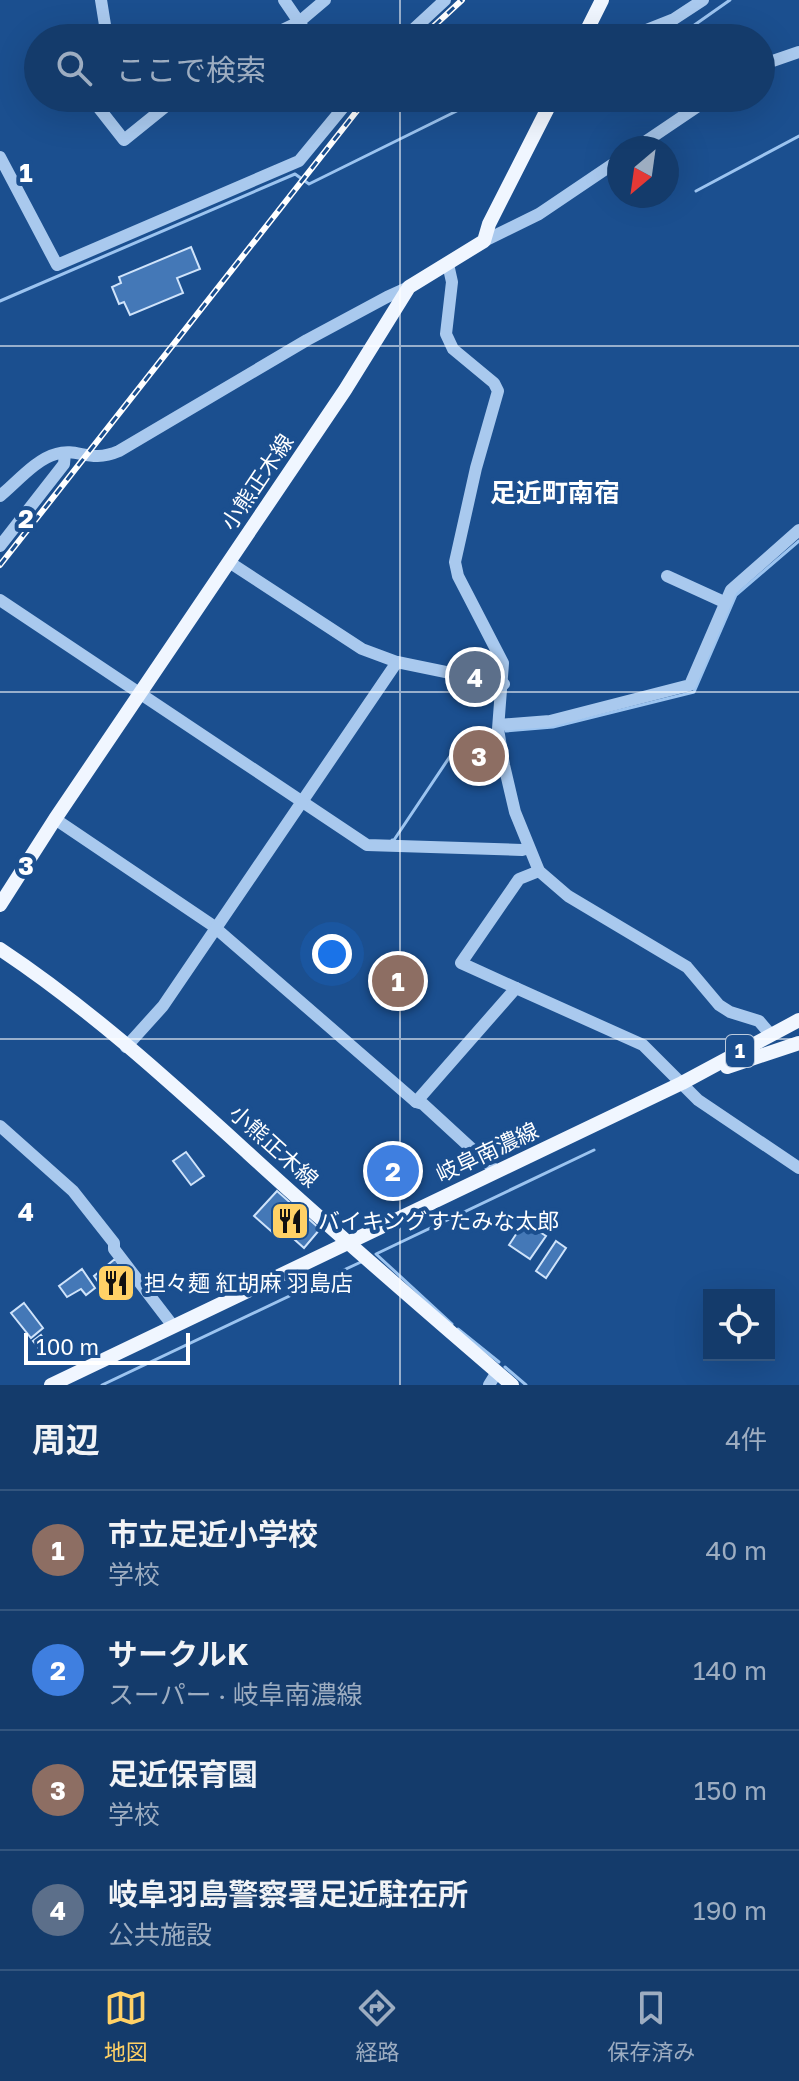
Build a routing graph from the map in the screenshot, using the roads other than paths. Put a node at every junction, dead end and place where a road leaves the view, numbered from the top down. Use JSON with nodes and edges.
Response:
{"nodes":[{"id":1,"x":101,"y":0,"type":"edge"},
{"id":2,"x":284,"y":0,"type":"edge"},
{"id":3,"x":325,"y":0,"type":"edge"},
{"id":4,"x":602,"y":0,"type":"edge"},
{"id":5,"x":703,"y":0,"type":"edge"},
{"id":6,"x":436,"y":3,"type":"edge"},
{"id":7,"x":299,"y":22,"type":"junction"},
{"id":8,"x":105,"y":24,"type":"edge"},
{"id":9,"x":295,"y":24,"type":"edge"},
{"id":10,"x":417,"y":24,"type":"edge"},
{"id":11,"x":590,"y":24,"type":"edge"},
{"id":12,"x":661,"y":24,"type":"edge"},
{"id":13,"x":799,"y":52,"type":"edge"},
{"id":14,"x":775,"y":60,"type":"edge"},
{"id":15,"x":102,"y":112,"type":"edge"},
{"id":16,"x":159,"y":112,"type":"edge"},
{"id":17,"x":339,"y":112,"type":"edge"},
{"id":18,"x":546,"y":112,"type":"edge"},
{"id":19,"x":689,"y":112,"type":"edge"},
{"id":20,"x":654,"y":136,"type":"edge"},
{"id":21,"x":0,"y":157,"type":"edge"},
{"id":22,"x":607,"y":168,"type":"edge"},
{"id":23,"x":484,"y":241,"type":"junction"},
{"id":24,"x":448,"y":264,"type":"junction"},
{"id":25,"x":409,"y":287,"type":"junction"},
{"id":26,"x":65,"y":453,"type":"junction"},
{"id":27,"x":0,"y":496,"type":"edge"},
{"id":28,"x":799,"y":530,"type":"edge"},
{"id":29,"x":0,"y":546,"type":"edge"},
{"id":30,"x":229,"y":562,"type":"junction"},
{"id":31,"x":667,"y":576,"type":"dead end"},
{"id":32,"x":0,"y":600,"type":"edge"},
{"id":33,"x":724,"y":602,"type":"junction"},
{"id":34,"x":397,"y":662,"type":"junction"},
{"id":35,"x":504,"y":684,"type":"junction"},
{"id":36,"x":140,"y":695,"type":"junction"},
{"id":37,"x":499,"y":725,"type":"junction"},
{"id":38,"x":302,"y":804,"type":"junction"},
{"id":39,"x":55,"y":819,"type":"junction"},
{"id":40,"x":529,"y":848,"type":"junction"},
{"id":41,"x":539,"y":871,"type":"junction"},
{"id":42,"x":0,"y":905,"type":"edge"},
{"id":43,"x":216,"y":930,"type":"junction"},
{"id":44,"x":0,"y":949,"type":"edge"},
{"id":45,"x":516,"y":988,"type":"junction"},
{"id":46,"x":799,"y":1020,"type":"edge"},
{"id":47,"x":770,"y":1034,"type":"junction"},
{"id":48,"x":799,"y":1043,"type":"edge"},
{"id":49,"x":126,"y":1047,"type":"junction"},
{"id":50,"x":682,"y":1083,"type":"junction"},
{"id":51,"x":416,"y":1102,"type":"junction"},
{"id":52,"x":0,"y":1126,"type":"edge"},
{"id":53,"x":799,"y":1168,"type":"edge"},
{"id":54,"x":497,"y":1172,"type":"junction"},
{"id":55,"x":349,"y":1242,"type":"junction"},
{"id":56,"x":173,"y":1326,"type":"junction"},
{"id":57,"x":493,"y":1379,"type":"edge"},
{"id":58,"x":51,"y":1385,"type":"edge"},
{"id":59,"x":512,"y":1385,"type":"edge"}],
"edges":[{"from":1,"to":8,"type":"street"},
{"from":2,"to":7,"type":"street"},
{"from":3,"to":7,"type":"street"},
{"from":4,"to":11,"type":"main road"},
{"from":5,"to":12,"type":"street"},
{"from":6,"to":10,"type":"street"},
{"from":7,"to":9,"type":"street"},
{"from":13,"to":14,"type":"street"},
{"from":15,"to":16,"type":"street"},
{"from":17,"to":21,"type":"street"},
{"from":18,"to":23,"type":"main road"},
{"from":19,"to":20,"type":"street"},
{"from":22,"to":23,"type":"street"},
{"from":23,"to":24,"type":"main road","name":"小熊正木線"},
{"from":24,"to":25,"type":"main road","name":"小熊正木線"},
{"from":24,"to":35,"type":"street"},
{"from":25,"to":26,"type":"street"},
{"from":25,"to":30,"type":"main road","name":"小熊正木線"},
{"from":26,"to":27,"type":"street"},
{"from":26,"to":29,"type":"street"},
{"from":28,"to":33,"type":"street"},
{"from":30,"to":34,"type":"street"},
{"from":30,"to":36,"type":"main road","name":"小熊正木線"},
{"from":31,"to":33,"type":"street"},
{"from":32,"to":36,"type":"street"},
{"from":33,"to":37,"type":"street"},
{"from":34,"to":35,"type":"street"},
{"from":34,"to":38,"type":"street"},
{"from":35,"to":37,"type":"street"},
{"from":36,"to":38,"type":"street"},
{"from":36,"to":39,"type":"main road","name":"小熊正木線"},
{"from":37,"to":40,"type":"street"},
{"from":38,"to":40,"type":"street"},
{"from":38,"to":43,"type":"street"},
{"from":39,"to":42,"type":"main road","name":"小熊正木線"},
{"from":39,"to":43,"type":"street"},
{"from":40,"to":41,"type":"street"},
{"from":41,"to":45,"type":"street"},
{"from":41,"to":47,"type":"street"},
{"from":43,"to":49,"type":"street"},
{"from":43,"to":51,"type":"street"},
{"from":44,"to":49,"type":"main road","name":"小熊正木線"},
{"from":45,"to":50,"type":"street"},
{"from":45,"to":51,"type":"street"},
{"from":46,"to":47,"type":"main road","name":"岐阜南濃線","number":"1"},
{"from":47,"to":50,"type":"main road","name":"岐阜南濃線","number":"1"},
{"from":48,"to":50,"type":"main road","name":"岐阜南濃線","number":"1"},
{"from":49,"to":55,"type":"main road","name":"小熊正木線"},
{"from":50,"to":53,"type":"street"},
{"from":50,"to":54,"type":"main road","name":"岐阜南濃線","number":"1"},
{"from":51,"to":54,"type":"street"},
{"from":52,"to":56,"type":"street"},
{"from":54,"to":55,"type":"main road","name":"岐阜南濃線","number":"1"},
{"from":55,"to":56,"type":"main road","name":"岐阜南濃線","number":"1"},
{"from":55,"to":57,"type":"main road","name":"小熊正木線"},
{"from":56,"to":58,"type":"main road","name":"岐阜南濃線","number":"1"},
{"from":57,"to":59,"type":"main road","name":"小熊正木線"}]}
